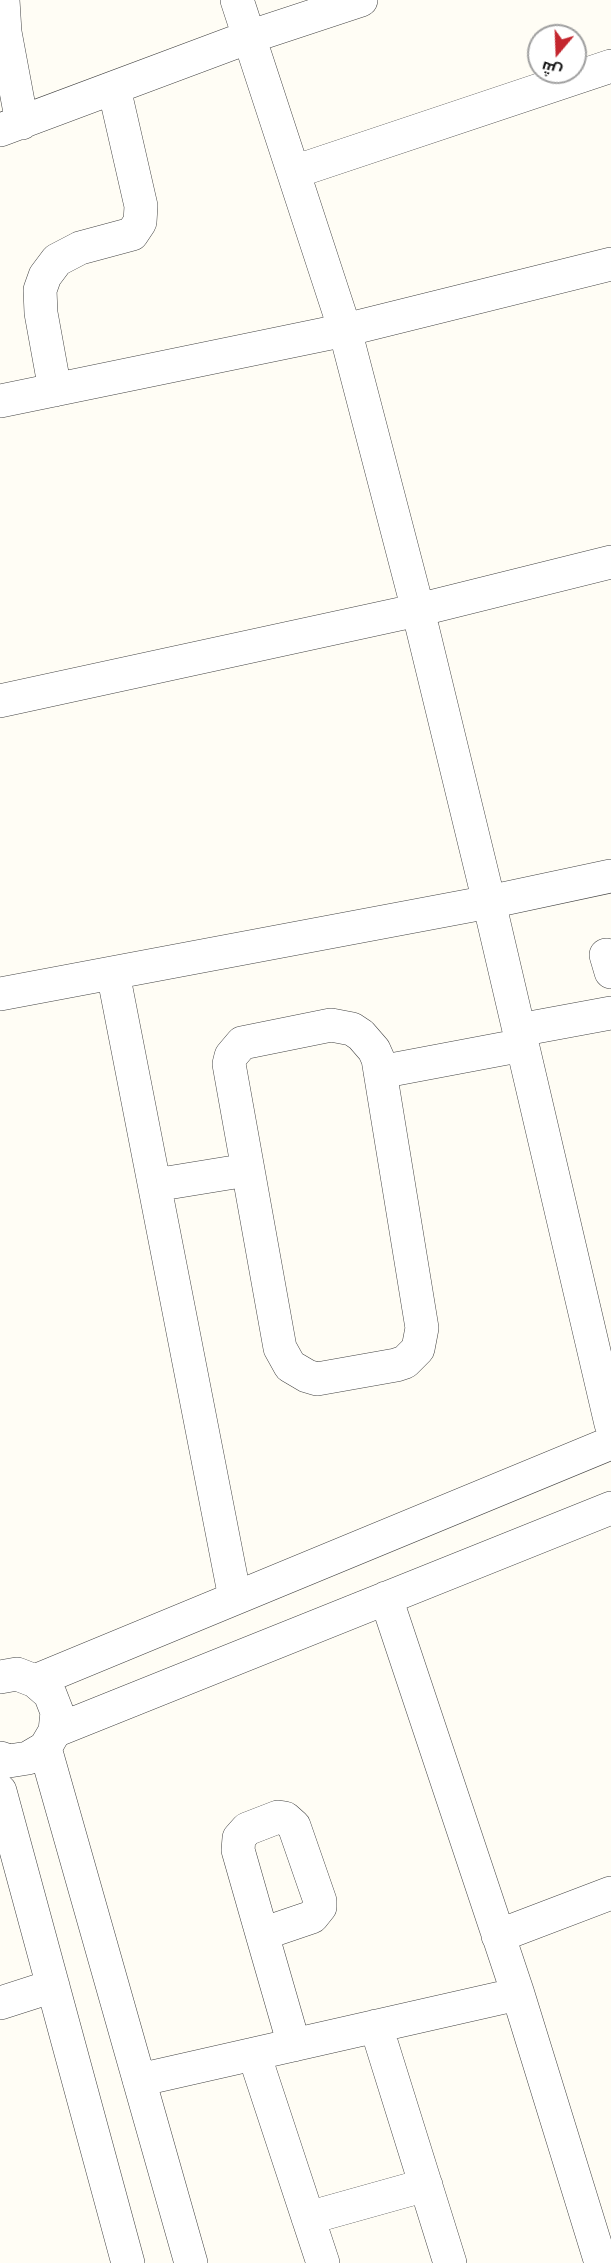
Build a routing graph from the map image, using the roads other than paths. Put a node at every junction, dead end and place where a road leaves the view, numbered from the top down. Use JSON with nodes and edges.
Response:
{"nodes":[{"id":1,"x":3,"y":0,"type":"edge"},
{"id":2,"x":237,"y":0,"type":"edge"},
{"id":3,"x":361,"y":0,"type":"edge"},
{"id":4,"x":249,"y":37,"type":"junction"},
{"id":5,"x":611,"y":66,"type":"edge"},
{"id":6,"x":114,"y":88,"type":"junction"},
{"id":7,"x":11,"y":126,"type":"edge"},
{"id":8,"x":294,"y":172,"type":"junction"},
{"id":9,"x":611,"y":264,"type":"edge"},
{"id":10,"x":345,"y":330,"type":"junction"},
{"id":11,"x":55,"y":390,"type":"junction"},
{"id":12,"x":0,"y":401,"type":"edge"},
{"id":13,"x":611,"y":562,"type":"edge"},
{"id":14,"x":418,"y":610,"type":"junction"},
{"id":15,"x":0,"y":701,"type":"edge"},
{"id":16,"x":611,"y":876,"type":"edge"},
{"id":17,"x":489,"y":902,"type":"junction"},
{"id":18,"x":113,"y":973,"type":"junction"},
{"id":19,"x":0,"y":994,"type":"edge"},
{"id":20,"x":611,"y":1013,"type":"edge"},
{"id":21,"x":521,"y":1038,"type":"junction"},
{"id":22,"x":380,"y":1072,"type":"junction"},
{"id":23,"x":248,"y":1170,"type":"junction"},
{"id":24,"x":154,"y":1185,"type":"junction"},
{"id":25,"x":611,"y":1424,"type":"edge"},
{"id":26,"x":611,"y":1443,"type":"edge"},
{"id":27,"x":611,"y":1508,"type":"edge"},
{"id":28,"x":235,"y":1598,"type":"junction"},
{"id":29,"x":386,"y":1598,"type":"junction"},
{"id":30,"x":0,"y":1677,"type":"edge"},
{"id":31,"x":35,"y":1681,"type":"junction"},
{"id":32,"x":50,"y":1740,"type":"junction"},
{"id":33,"x":0,"y":1758,"type":"edge"},
{"id":34,"x":0,"y":1791,"type":"edge"},
{"id":35,"x":611,"y":1893,"type":"edge"},
{"id":36,"x":262,"y":1934,"type":"dead end"},
{"id":37,"x":498,"y":1936,"type":"junction"},
{"id":38,"x":53,"y":1986,"type":"junction"},
{"id":39,"x":518,"y":1994,"type":"junction"},
{"id":40,"x":0,"y":2003,"type":"edge"},
{"id":41,"x":376,"y":2026,"type":"junction"},
{"id":42,"x":294,"y":2045,"type":"junction"},
{"id":43,"x":254,"y":2054,"type":"junction"},
{"id":44,"x":139,"y":2080,"type":"junction"},
{"id":45,"x":426,"y":2186,"type":"junction"},
{"id":46,"x":308,"y":2218,"type":"junction"},
{"id":47,"x":128,"y":2263,"type":"edge"},
{"id":48,"x":191,"y":2263,"type":"edge"},
{"id":49,"x":323,"y":2263,"type":"edge"},
{"id":50,"x":450,"y":2263,"type":"edge"},
{"id":51,"x":601,"y":2263,"type":"edge"}],
"edges":[{"from":1,"to":7,"type":"street"},
{"from":2,"to":4,"type":"street"},
{"from":3,"to":4,"type":"street"},
{"from":4,"to":6,"type":"street"},
{"from":4,"to":8,"type":"street"},
{"from":5,"to":8,"type":"street"},
{"from":6,"to":7,"type":"street"},
{"from":6,"to":11,"type":"street"},
{"from":8,"to":10,"type":"street"},
{"from":9,"to":10,"type":"street"},
{"from":10,"to":11,"type":"street"},
{"from":10,"to":14,"type":"street"},
{"from":11,"to":12,"type":"street"},
{"from":13,"to":14,"type":"street"},
{"from":14,"to":15,"type":"street"},
{"from":14,"to":17,"type":"street"},
{"from":16,"to":17,"type":"street"},
{"from":17,"to":18,"type":"street"},
{"from":17,"to":21,"type":"street"},
{"from":18,"to":19,"type":"street"},
{"from":18,"to":24,"type":"street"},
{"from":20,"to":21,"type":"street"},
{"from":21,"to":22,"type":"street"},
{"from":21,"to":25,"type":"street"},
{"from":22,"to":23,"type":"street"},
{"from":22,"to":23,"type":"street"},
{"from":23,"to":24,"type":"street"},
{"from":24,"to":28,"type":"street"},
{"from":26,"to":28,"type":"street"},
{"from":27,"to":29,"type":"street"},
{"from":28,"to":31,"type":"street"},
{"from":29,"to":32,"type":"street"},
{"from":29,"to":37,"type":"street"},
{"from":30,"to":31,"type":"street"},
{"from":31,"to":32,"type":"street"},
{"from":32,"to":33,"type":"street"},
{"from":32,"to":44,"type":"street"},
{"from":34,"to":38,"type":"street"},
{"from":35,"to":37,"type":"street"},
{"from":36,"to":42,"type":"street"},
{"from":37,"to":39,"type":"street"},
{"from":38,"to":40,"type":"street"},
{"from":38,"to":47,"type":"street"},
{"from":39,"to":41,"type":"street"},
{"from":39,"to":51,"type":"street"},
{"from":41,"to":42,"type":"street"},
{"from":41,"to":45,"type":"street"},
{"from":42,"to":43,"type":"street"},
{"from":43,"to":44,"type":"street"},
{"from":43,"to":46,"type":"street"},
{"from":44,"to":48,"type":"street"},
{"from":45,"to":46,"type":"street"},
{"from":45,"to":50,"type":"street"},
{"from":46,"to":49,"type":"street"}]}
